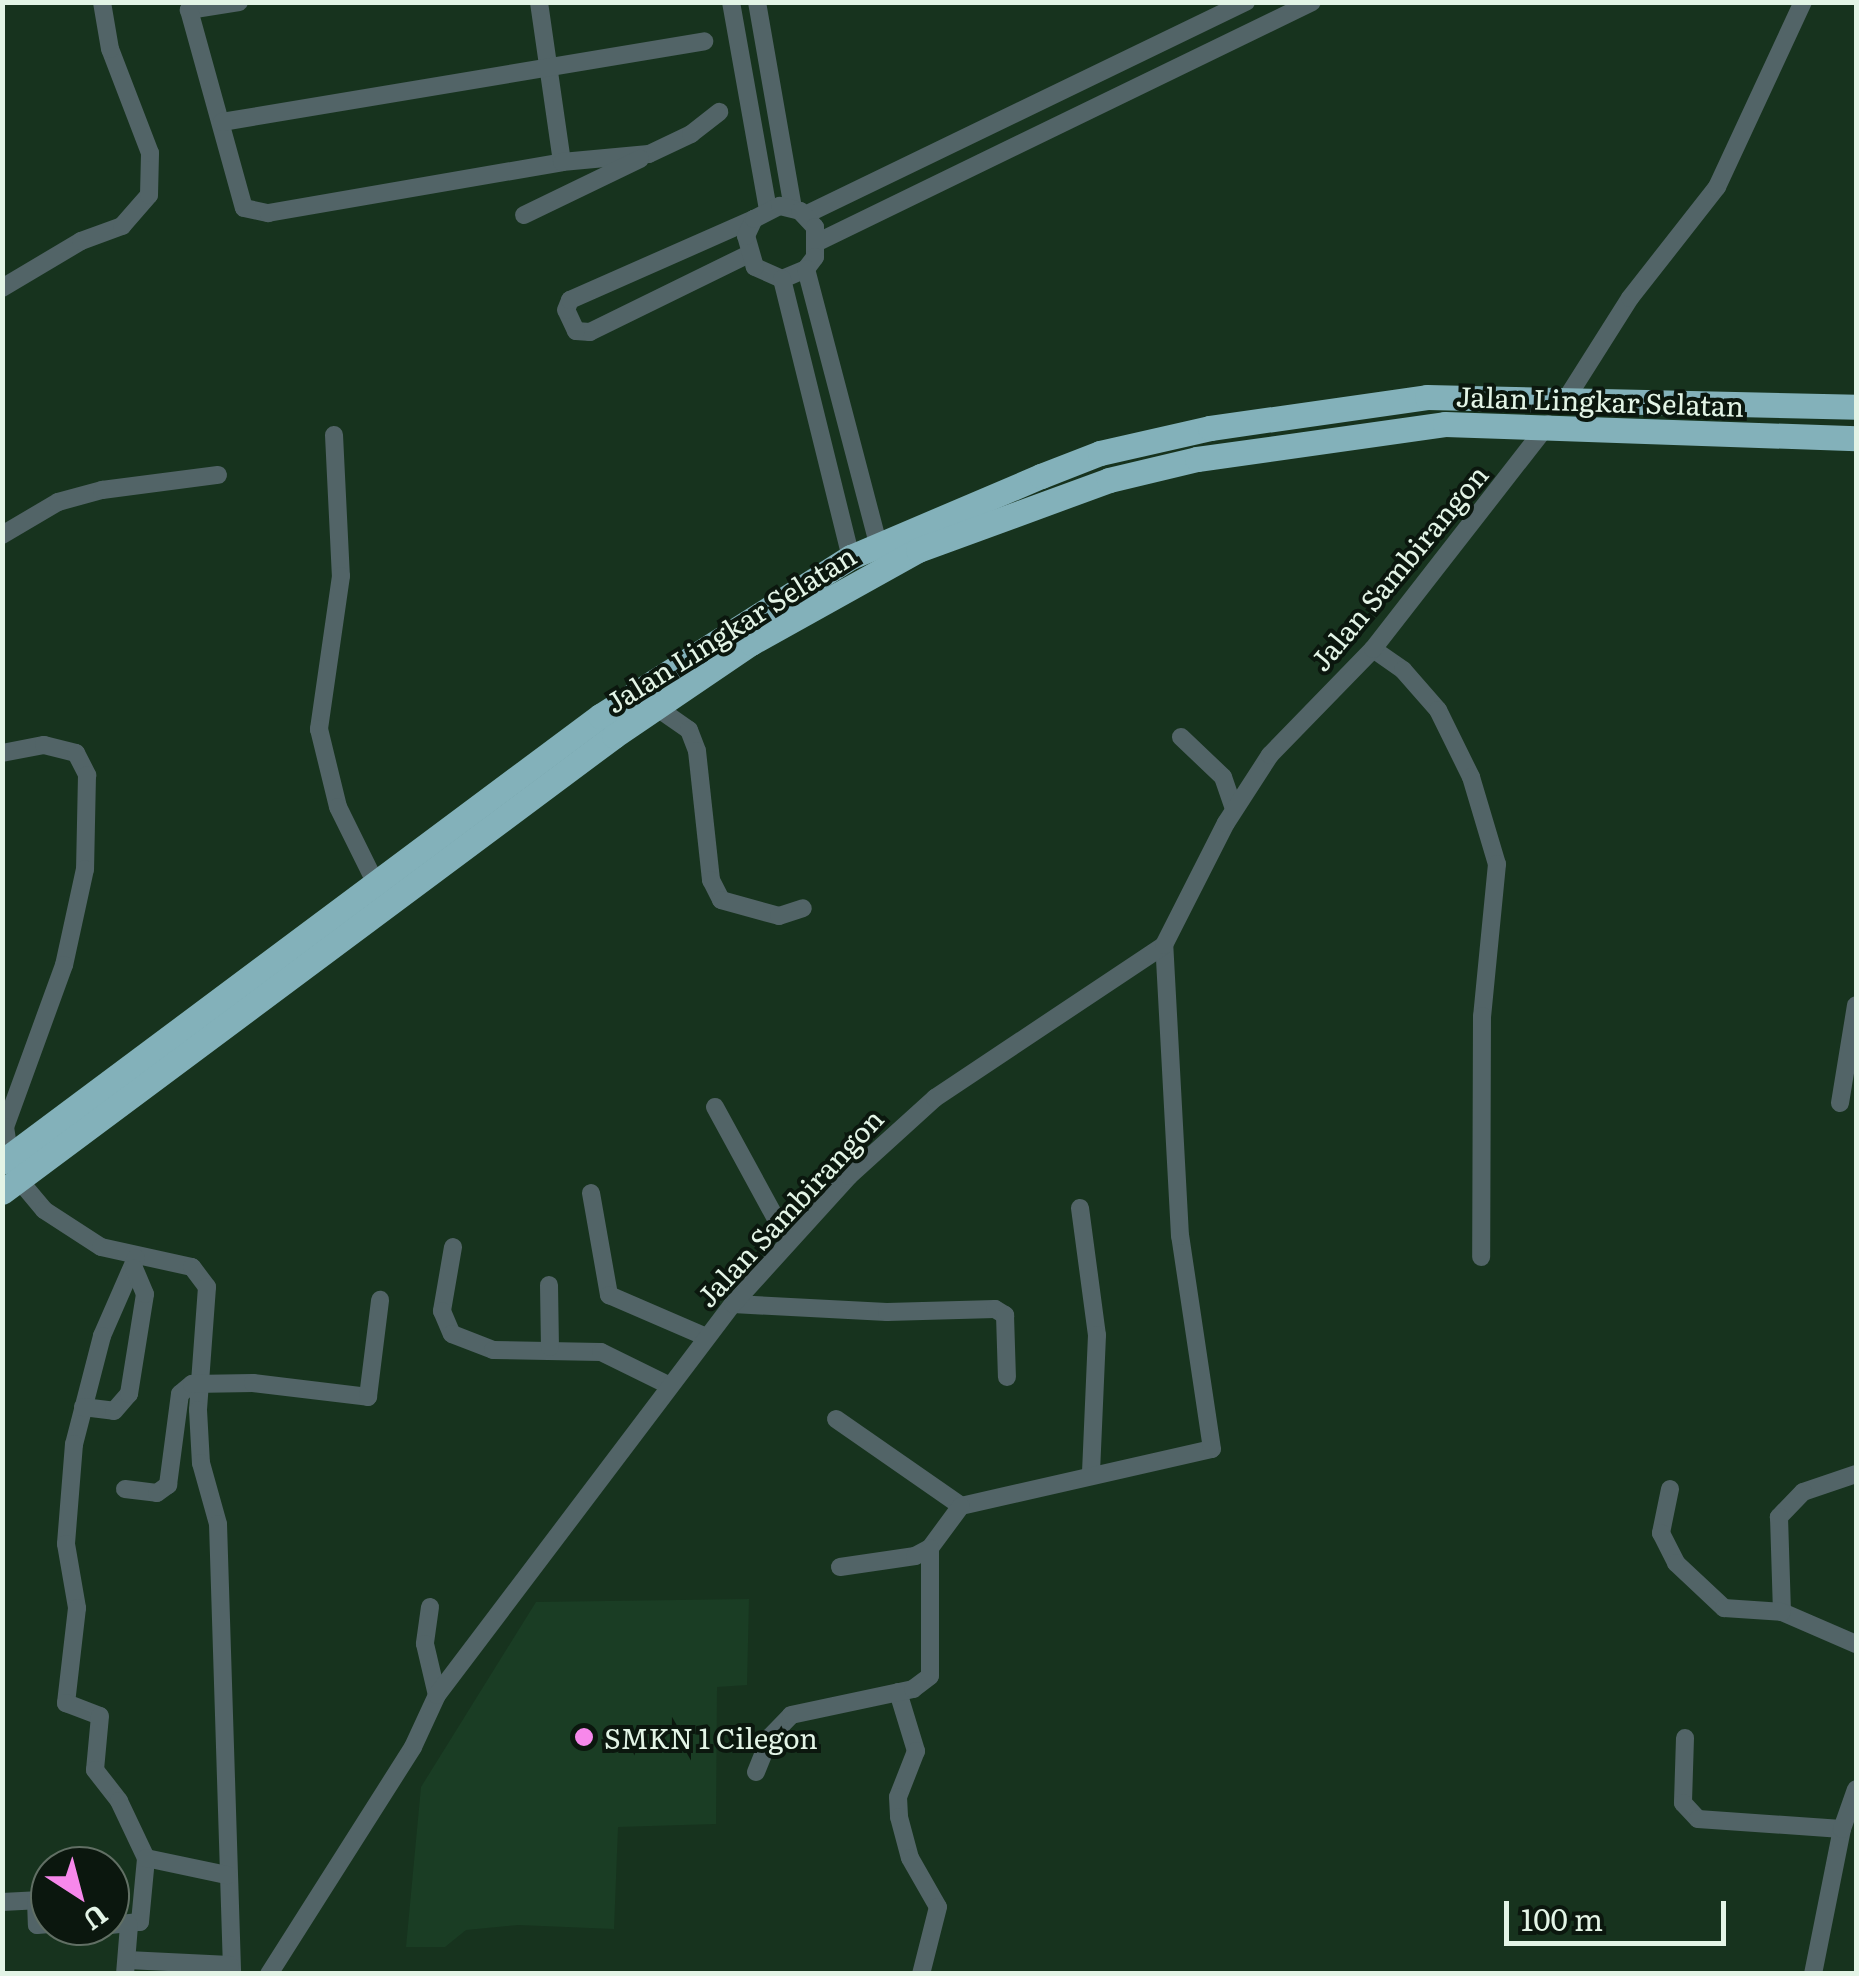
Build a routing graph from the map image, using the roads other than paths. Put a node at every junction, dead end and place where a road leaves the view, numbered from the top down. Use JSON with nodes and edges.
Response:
{"nodes":[{"id":1,"x":102,"y":2,"type":"edge"},
{"id":2,"x":238,"y":2,"type":"edge"},
{"id":3,"x":539,"y":2,"type":"edge"},
{"id":4,"x":730,"y":2,"type":"edge"},
{"id":5,"x":757,"y":2,"type":"edge"},
{"id":6,"x":1246,"y":2,"type":"edge"},
{"id":7,"x":1312,"y":2,"type":"edge"},
{"id":8,"x":1803,"y":2,"type":"edge"},
{"id":9,"x":187,"y":6,"type":"edge"},
{"id":10,"x":704,"y":41,"type":"dead end"},
{"id":11,"x":549,"y":67,"type":"junction"},
{"id":12,"x":718,"y":112,"type":"dead end"},
{"id":13,"x":222,"y":122,"type":"junction"},
{"id":14,"x":650,"y":154,"type":"junction"},
{"id":15,"x":562,"y":162,"type":"junction"},
{"id":16,"x":799,"y":211,"type":"junction"},
{"id":17,"x":761,"y":214,"type":"junction"},
{"id":18,"x":524,"y":215,"type":"dead end"},
{"id":19,"x":818,"y":242,"type":"junction"},
{"id":20,"x":747,"y":255,"type":"junction"},
{"id":21,"x":806,"y":270,"type":"junction"},
{"id":22,"x":782,"y":279,"type":"junction"},
{"id":23,"x":2,"y":288,"type":"edge"},
{"id":24,"x":1568,"y":396,"type":"junction"},
{"id":25,"x":1746,"y":403,"type":"junction"},
{"id":26,"x":1856,"y":406,"type":"edge"},
{"id":27,"x":1548,"y":424,"type":"junction"},
{"id":28,"x":1742,"y":434,"type":"junction"},
{"id":29,"x":334,"y":435,"type":"dead end"},
{"id":30,"x":1856,"y":438,"type":"edge"},
{"id":31,"x":218,"y":474,"type":"dead end"},
{"id":32,"x":862,"y":483,"type":"junction"},
{"id":33,"x":1046,"y":487,"type":"junction"},
{"id":34,"x":834,"y":490,"type":"junction"},
{"id":35,"x":2,"y":535,"type":"edge"},
{"id":36,"x":878,"y":543,"type":"junction"},
{"id":37,"x":850,"y":558,"type":"junction"},
{"id":38,"x":1373,"y":649,"type":"junction"},
{"id":39,"x":656,"y":706,"type":"junction"},
{"id":40,"x":607,"y":726,"type":"junction"},
{"id":41,"x":1182,"y":737,"type":"dead end"},
{"id":42,"x":2,"y":753,"type":"edge"},
{"id":43,"x":1234,"y":809,"type":"junction"},
{"id":44,"x":374,"y":880,"type":"junction"},
{"id":45,"x":804,"y":908,"type":"dead end"},
{"id":46,"x":1164,"y":944,"type":"junction"},
{"id":47,"x":1856,"y":1005,"type":"edge"},
{"id":48,"x":1840,"y":1104,"type":"dead end"},
{"id":49,"x":715,"y":1106,"type":"dead end"},
{"id":50,"x":8,"y":1173,"type":"edge"},
{"id":51,"x":591,"y":1193,"type":"dead end"},
{"id":52,"x":1080,"y":1208,"type":"dead end"},
{"id":53,"x":788,"y":1241,"type":"junction"},
{"id":54,"x":453,"y":1247,"type":"dead end"},
{"id":55,"x":1482,"y":1256,"type":"dead end"},
{"id":56,"x":135,"y":1263,"type":"junction"},
{"id":57,"x":549,"y":1285,"type":"dead end"},
{"id":58,"x":380,"y":1300,"type":"dead end"},
{"id":59,"x":733,"y":1304,"type":"junction"},
{"id":60,"x":706,"y":1337,"type":"junction"},
{"id":61,"x":550,"y":1347,"type":"junction"},
{"id":62,"x":1007,"y":1377,"type":"dead end"},
{"id":63,"x":204,"y":1382,"type":"junction"},
{"id":64,"x":666,"y":1384,"type":"junction"},
{"id":65,"x":82,"y":1407,"type":"junction"},
{"id":66,"x":836,"y":1419,"type":"dead end"},
{"id":67,"x":1091,"y":1472,"type":"junction"},
{"id":68,"x":1856,"y":1474,"type":"edge"},
{"id":69,"x":125,"y":1489,"type":"dead end"},
{"id":70,"x":1670,"y":1489,"type":"dead end"},
{"id":71,"x":961,"y":1506,"type":"junction"},
{"id":72,"x":930,"y":1548,"type":"junction"},
{"id":73,"x":840,"y":1567,"type":"dead end"},
{"id":74,"x":430,"y":1607,"type":"dead end"},
{"id":75,"x":1782,"y":1612,"type":"junction"},
{"id":76,"x":1856,"y":1644,"type":"edge"},
{"id":77,"x":898,"y":1692,"type":"junction"},
{"id":78,"x":437,"y":1695,"type":"junction"},
{"id":79,"x":1685,"y":1738,"type":"dead end"},
{"id":80,"x":756,"y":1772,"type":"dead end"},
{"id":81,"x":1856,"y":1789,"type":"edge"},
{"id":82,"x":1842,"y":1829,"type":"junction"},
{"id":83,"x":146,"y":1858,"type":"junction"},
{"id":84,"x":227,"y":1874,"type":"junction"},
{"id":85,"x":30,"y":1900,"type":"edge"},
{"id":86,"x":2,"y":1902,"type":"edge"},
{"id":87,"x":130,"y":1922,"type":"edge"},
{"id":88,"x":126,"y":1967,"type":"edge"},
{"id":89,"x":231,"y":1969,"type":"edge"},
{"id":90,"x":269,"y":1974,"type":"edge"},
{"id":91,"x":921,"y":1974,"type":"edge"},
{"id":92,"x":1814,"y":1974,"type":"edge"}],
"edges":[{"from":1,"to":23,"type":"street"},
{"from":2,"to":9,"type":"street"},
{"from":3,"to":11,"type":"street"},
{"from":4,"to":17,"type":"street"},
{"from":5,"to":16,"type":"street"},
{"from":6,"to":16,"type":"street"},
{"from":7,"to":19,"type":"street"},
{"from":8,"to":24,"type":"street"},
{"from":9,"to":13,"type":"street"},
{"from":10,"to":11,"type":"street"},
{"from":11,"to":13,"type":"street"},
{"from":11,"to":15,"type":"street"},
{"from":12,"to":14,"type":"street"},
{"from":13,"to":15,"type":"street"},
{"from":14,"to":15,"type":"street"},
{"from":14,"to":18,"type":"street"},
{"from":16,"to":17,"type":"street"},
{"from":16,"to":19,"type":"street"},
{"from":17,"to":20,"type":"street"},
{"from":17,"to":20,"type":"street"},
{"from":19,"to":21,"type":"street"},
{"from":20,"to":22,"type":"street"},
{"from":21,"to":22,"type":"street"},
{"from":21,"to":32,"type":"street"},
{"from":22,"to":34,"type":"street"},
{"from":24,"to":25,"type":"highway","name":"Jalan Lingkar Selatan"},
{"from":24,"to":33,"type":"highway","name":"Jalan Lingkar Selatan"},
{"from":25,"to":26,"type":"highway","name":"Jalan Lingkar Selatan"},
{"from":25,"to":28,"type":"highway"},
{"from":27,"to":28,"type":"highway","name":"Jalan Lingkar Selatan"},
{"from":27,"to":33,"type":"highway","name":"Jalan Lingkar Selatan"},
{"from":27,"to":38,"type":"street","name":"Jalan Sambirangon"},
{"from":28,"to":30,"type":"highway","name":"Jalan Lingkar Selatan"},
{"from":29,"to":44,"type":"street"},
{"from":31,"to":35,"type":"street"},
{"from":32,"to":34,"type":"street"},
{"from":32,"to":36,"type":"street"},
{"from":33,"to":36,"type":"highway","name":"Jalan Lingkar Selatan"},
{"from":33,"to":39,"type":"highway","name":"Jalan Lingkar Selatan"},
{"from":34,"to":37,"type":"street"},
{"from":36,"to":37,"type":"highway","name":"Jalan Lingkar Selatan"},
{"from":37,"to":40,"type":"highway","name":"Jalan Lingkar Selatan"},
{"from":38,"to":43,"type":"street","name":"Jalan Sambirangon"},
{"from":38,"to":55,"type":"street"},
{"from":39,"to":40,"type":"highway","name":"Jalan Lingkar Selatan"},
{"from":39,"to":45,"type":"street"},
{"from":40,"to":44,"type":"highway","name":"Jalan Lingkar Selatan"},
{"from":40,"to":50,"type":"highway","name":"Jalan Lingkar Selatan"},
{"from":41,"to":43,"type":"street"},
{"from":42,"to":50,"type":"street"},
{"from":43,"to":46,"type":"street","name":"Jalan Sambirangon"},
{"from":44,"to":50,"type":"highway","name":"Jalan Lingkar Selatan"},
{"from":46,"to":53,"type":"street","name":"Jalan Sambirangon"},
{"from":46,"to":67,"type":"street"},
{"from":47,"to":48,"type":"street"},
{"from":49,"to":53,"type":"street"},
{"from":50,"to":56,"type":"street"},
{"from":51,"to":60,"type":"street"},
{"from":52,"to":67,"type":"street"},
{"from":53,"to":59,"type":"street","name":"Jalan Sambirangon"},
{"from":54,"to":61,"type":"street"},
{"from":56,"to":63,"type":"street"},
{"from":56,"to":65,"type":"street"},
{"from":56,"to":65,"type":"street"},
{"from":57,"to":61,"type":"street"},
{"from":58,"to":63,"type":"street"},
{"from":59,"to":60,"type":"street","name":"Jalan Sambirangon"},
{"from":59,"to":62,"type":"street"},
{"from":60,"to":64,"type":"street","name":"Jalan Sambirangon"},
{"from":61,"to":64,"type":"street"},
{"from":63,"to":69,"type":"street"},
{"from":63,"to":84,"type":"street"},
{"from":64,"to":78,"type":"street","name":"Jalan Sambirangon"},
{"from":65,"to":83,"type":"street"},
{"from":66,"to":71,"type":"street"},
{"from":67,"to":71,"type":"street"},
{"from":68,"to":75,"type":"street"},
{"from":70,"to":75,"type":"street"},
{"from":71,"to":72,"type":"street"},
{"from":72,"to":73,"type":"street"},
{"from":72,"to":77,"type":"street"},
{"from":74,"to":78,"type":"street"},
{"from":75,"to":76,"type":"street"},
{"from":77,"to":80,"type":"street"},
{"from":77,"to":91,"type":"street"},
{"from":78,"to":90,"type":"street","name":"Jalan Sambirangon"},
{"from":79,"to":82,"type":"street"},
{"from":81,"to":82,"type":"street"},
{"from":82,"to":92,"type":"street"},
{"from":83,"to":84,"type":"street"},
{"from":83,"to":87,"type":"street"},
{"from":84,"to":89,"type":"street"},
{"from":85,"to":86,"type":"street"},
{"from":88,"to":89,"type":"street"}]}
